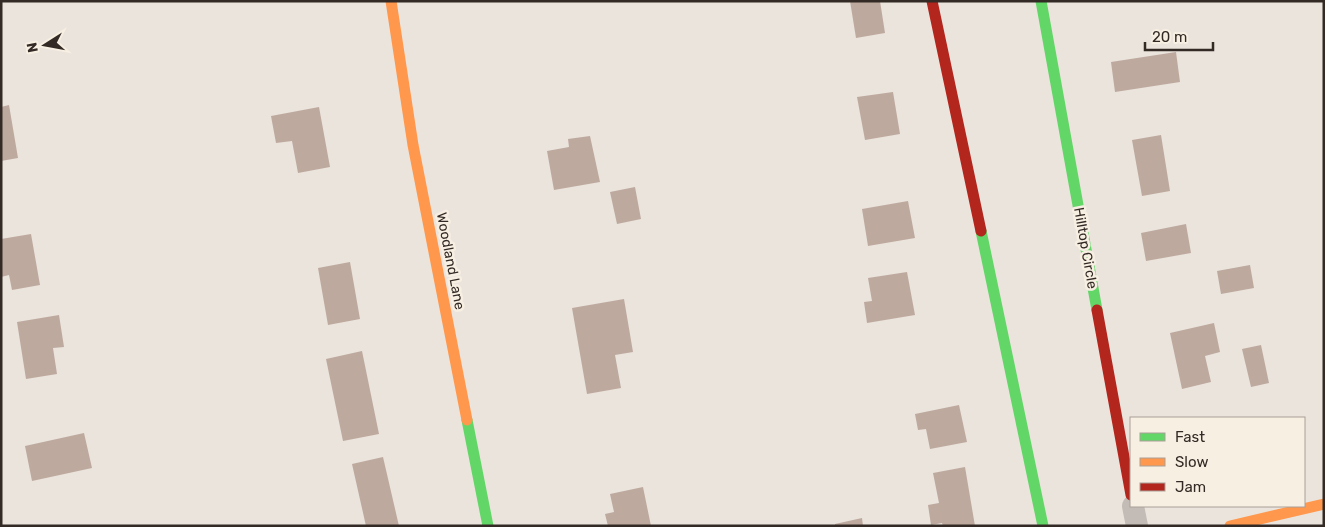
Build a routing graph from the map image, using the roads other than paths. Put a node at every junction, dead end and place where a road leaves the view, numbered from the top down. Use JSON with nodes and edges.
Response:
{"nodes":[{"id":1,"x":391,"y":1,"type":"edge"},
{"id":2,"x":932,"y":1,"type":"edge"},
{"id":3,"x":1041,"y":1,"type":"edge"},
{"id":4,"x":1130,"y":490,"type":"edge"},
{"id":5,"x":1324,"y":504,"type":"edge"},
{"id":6,"x":1133,"y":507,"type":"edge"},
{"id":7,"x":488,"y":526,"type":"edge"},
{"id":8,"x":1043,"y":526,"type":"edge"},
{"id":9,"x":1137,"y":526,"type":"edge"},
{"id":10,"x":1230,"y":526,"type":"edge"}],
"edges":[{"from":1,"to":7,"type":"street","name":"Woodland Lane"},
{"from":2,"to":8,"type":"street"},
{"from":3,"to":4,"type":"street","name":"Hilltop Circle"},
{"from":5,"to":10,"type":"street"},
{"from":6,"to":9,"type":"street"}]}
